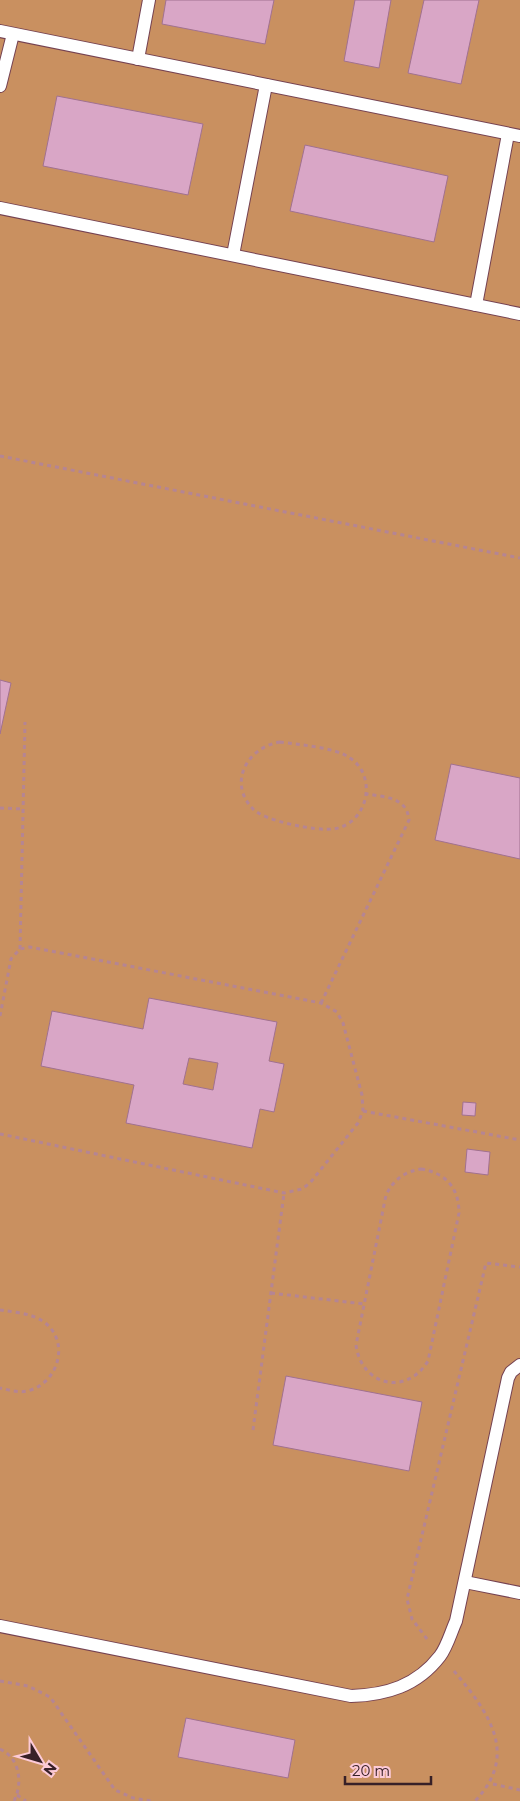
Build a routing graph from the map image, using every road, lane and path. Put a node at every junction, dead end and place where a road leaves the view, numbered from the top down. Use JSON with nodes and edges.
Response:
{"nodes":[{"id":1,"x":149,"y":0,"type":"edge"},
{"id":2,"x":0,"y":31,"type":"edge"},
{"id":3,"x":13,"y":34,"type":"junction"},
{"id":4,"x":138,"y":59,"type":"junction"},
{"id":5,"x":266,"y":85,"type":"junction"},
{"id":6,"x":0,"y":86,"type":"edge"},
{"id":7,"x":514,"y":135,"type":"edge"},
{"id":8,"x":0,"y":208,"type":"edge"},
{"id":9,"x":233,"y":255,"type":"junction"},
{"id":10,"x":476,"y":306,"type":"junction"},
{"id":11,"x":520,"y":314,"type":"edge"},
{"id":12,"x":0,"y":456,"type":"edge"},
{"id":13,"x":520,"y":558,"type":"edge"},
{"id":14,"x":25,"y":722,"type":"dead end"},
{"id":15,"x":367,"y":794,"type":"junction"},
{"id":16,"x":0,"y":808,"type":"edge"},
{"id":17,"x":23,"y":809,"type":"junction"},
{"id":18,"x":20,"y":949,"type":"junction"},
{"id":19,"x":321,"y":1003,"type":"junction"},
{"id":20,"x":0,"y":1016,"type":"edge"},
{"id":21,"x":363,"y":1111,"type":"junction"},
{"id":22,"x":0,"y":1134,"type":"edge"},
{"id":23,"x":520,"y":1140,"type":"edge"},
{"id":24,"x":284,"y":1192,"type":"junction"},
{"id":25,"x":270,"y":1293,"type":"junction"},
{"id":26,"x":364,"y":1304,"type":"junction"},
{"id":27,"x":0,"y":1310,"type":"edge"},
{"id":28,"x":520,"y":1365,"type":"edge"},
{"id":29,"x":0,"y":1388,"type":"edge"},
{"id":30,"x":253,"y":1430,"type":"dead end"},
{"id":31,"x":464,"y":1582,"type":"junction"},
{"id":32,"x":520,"y":1593,"type":"edge"},
{"id":33,"x":0,"y":1626,"type":"edge"},
{"id":34,"x":0,"y":1681,"type":"edge"},
{"id":35,"x":0,"y":1749,"type":"edge"},
{"id":36,"x":493,"y":1784,"type":"dead end"},
{"id":37,"x":520,"y":1790,"type":"edge"},
{"id":38,"x":17,"y":1795,"type":"junction"},
{"id":39,"x":14,"y":1801,"type":"edge"},
{"id":40,"x":26,"y":1801,"type":"edge"},
{"id":41,"x":151,"y":1801,"type":"edge"}],
"edges":[{"from":1,"to":4,"type":"lane"},
{"from":2,"to":3,"type":"lane"},
{"from":3,"to":4,"type":"lane"},
{"from":3,"to":6,"type":"lane"},
{"from":4,"to":5,"type":"lane"},
{"from":5,"to":7,"type":"lane"},
{"from":5,"to":9,"type":"lane"},
{"from":7,"to":10,"type":"lane"},
{"from":8,"to":9,"type":"lane"},
{"from":9,"to":10,"type":"lane"},
{"from":10,"to":11,"type":"lane"},
{"from":12,"to":13,"type":"path"},
{"from":14,"to":17,"type":"path"},
{"from":15,"to":15,"type":"path"},
{"from":15,"to":19,"type":"path"},
{"from":16,"to":17,"type":"path"},
{"from":17,"to":18,"type":"path"},
{"from":18,"to":19,"type":"path"},
{"from":18,"to":20,"type":"path"},
{"from":19,"to":21,"type":"path"},
{"from":21,"to":23,"type":"path"},
{"from":21,"to":24,"type":"path"},
{"from":22,"to":24,"type":"path"},
{"from":24,"to":25,"type":"path"},
{"from":25,"to":26,"type":"path"},
{"from":25,"to":30,"type":"path"},
{"from":26,"to":26,"type":"path"},
{"from":27,"to":29,"type":"path"},
{"from":28,"to":31,"type":"lane"},
{"from":31,"to":32,"type":"lane"},
{"from":31,"to":33,"type":"lane"},
{"from":34,"to":41,"type":"path"},
{"from":35,"to":38,"type":"path"},
{"from":36,"to":37,"type":"path"},
{"from":38,"to":39,"type":"path"},
{"from":38,"to":40,"type":"path"}]}
